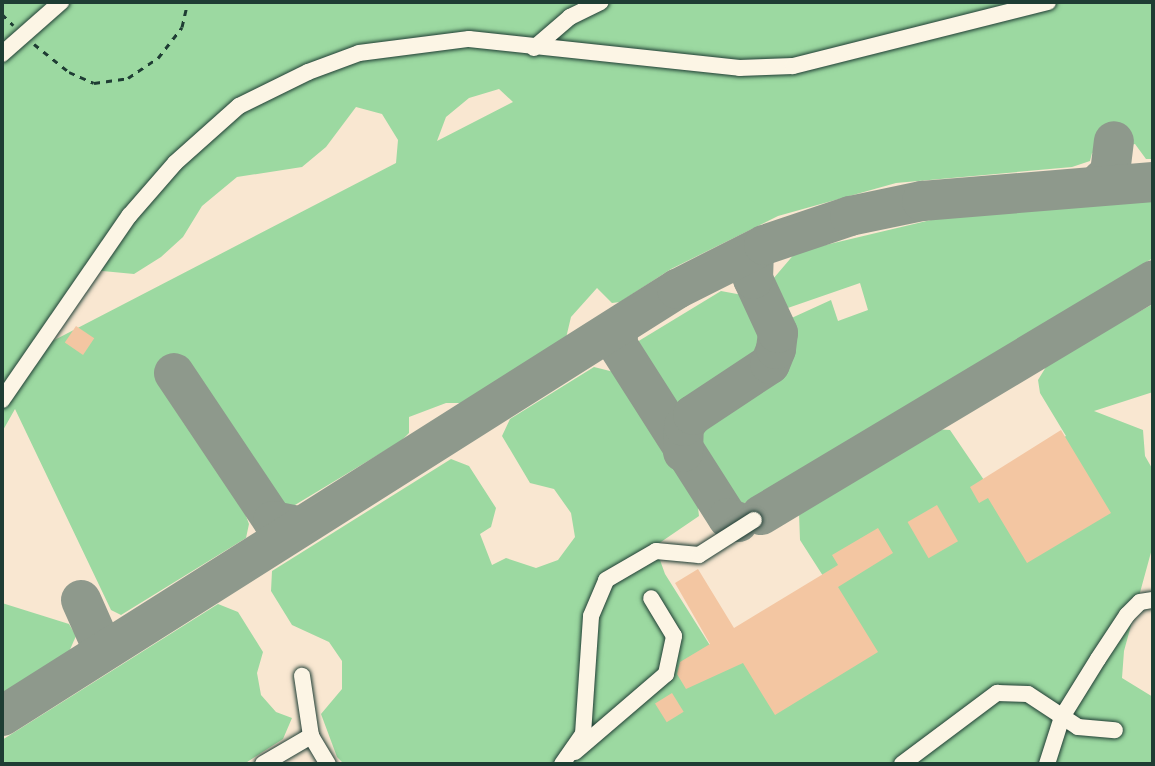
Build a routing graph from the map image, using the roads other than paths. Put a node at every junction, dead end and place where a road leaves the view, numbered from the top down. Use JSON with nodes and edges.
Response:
{"nodes":[{"id":1,"x":61,"y":2,"type":"edge"},
{"id":2,"x":601,"y":2,"type":"edge"},
{"id":3,"x":1048,"y":2,"type":"edge"},
{"id":4,"x":534,"y":48,"type":"junction"},
{"id":5,"x":2,"y":54,"type":"edge"},
{"id":6,"x":2,"y":400,"type":"edge"},
{"id":7,"x":754,"y":520,"type":"dead end"},
{"id":8,"x":651,"y":598,"type":"dead end"},
{"id":9,"x":1153,"y":600,"type":"edge"},
{"id":10,"x":302,"y":676,"type":"dead end"},
{"id":11,"x":1062,"y":717,"type":"junction"},
{"id":12,"x":1115,"y":730,"type":"dead end"},
{"id":13,"x":311,"y":736,"type":"junction"},
{"id":14,"x":568,"y":758,"type":"edge"},
{"id":15,"x":263,"y":764,"type":"edge"},
{"id":16,"x":328,"y":764,"type":"edge"},
{"id":17,"x":902,"y":764,"type":"edge"},
{"id":18,"x":1047,"y":764,"type":"edge"}],
"edges":[{"from":1,"to":5,"type":"lane"},
{"from":2,"to":4,"type":"lane"},
{"from":3,"to":4,"type":"lane"},
{"from":4,"to":6,"type":"lane"},
{"from":7,"to":14,"type":"lane"},
{"from":8,"to":14,"type":"lane"},
{"from":9,"to":11,"type":"lane"},
{"from":10,"to":13,"type":"lane"},
{"from":11,"to":12,"type":"lane"},
{"from":11,"to":17,"type":"lane"},
{"from":11,"to":18,"type":"lane"},
{"from":13,"to":15,"type":"lane"},
{"from":13,"to":16,"type":"lane"}]}
